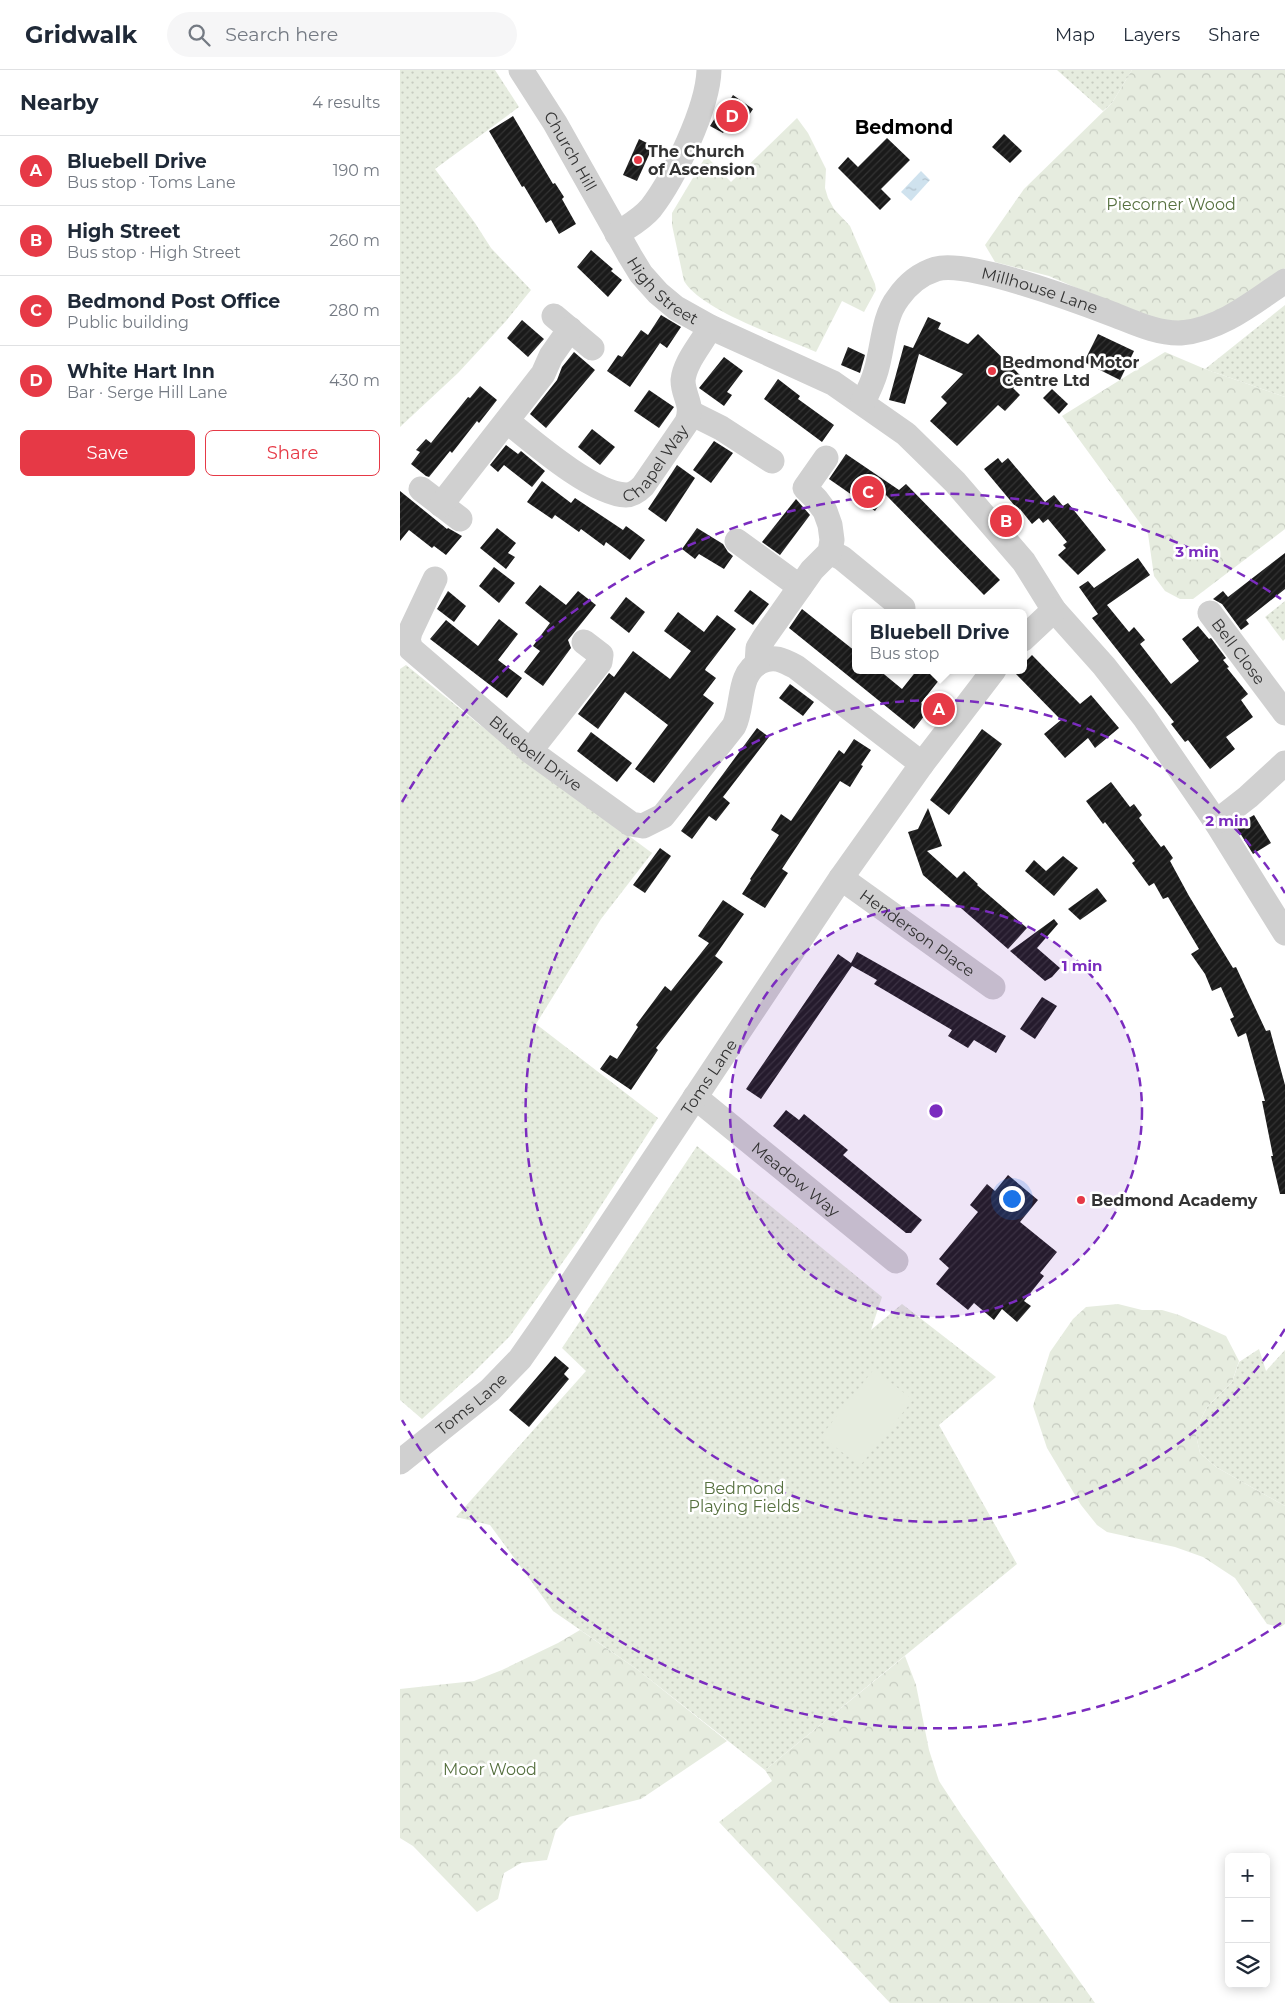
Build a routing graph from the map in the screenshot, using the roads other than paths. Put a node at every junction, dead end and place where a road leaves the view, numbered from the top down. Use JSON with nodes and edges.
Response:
{"nodes":[{"id":1,"x":521,"y":70,"type":"edge"},
{"id":2,"x":709,"y":70,"type":"edge"},
{"id":3,"x":617,"y":234,"type":"junction"},
{"id":4,"x":1285,"y":280,"type":"edge"},
{"id":5,"x":710,"y":327,"type":"junction"},
{"id":6,"x":592,"y":348,"type":"dead end"},
{"id":7,"x":863,"y":402,"type":"junction"},
{"id":8,"x":691,"y":412,"type":"junction"},
{"id":9,"x":507,"y":421,"type":"junction"},
{"id":10,"x":826,"y":458,"type":"dead end"},
{"id":11,"x":772,"y":461,"type":"dead end"},
{"id":12,"x":421,"y":489,"type":"dead end"},
{"id":13,"x":737,"y":541,"type":"dead end"},
{"id":14,"x":830,"y":552,"type":"junction"},
{"id":15,"x":435,"y":579,"type":"dead end"},
{"id":16,"x":800,"y":587,"type":"junction"},
{"id":17,"x":906,"y":605,"type":"edge"},
{"id":18,"x":1054,"y":610,"type":"junction"},
{"id":19,"x":1210,"y":613,"type":"dead end"},
{"id":20,"x":1027,"y":635,"type":"edge"},
{"id":21,"x":584,"y":642,"type":"dead end"},
{"id":22,"x":757,"y":664,"type":"junction"},
{"id":23,"x":991,"y":674,"type":"edge"},
{"id":24,"x":1285,"y":713,"type":"edge"},
{"id":25,"x":530,"y":751,"type":"junction"},
{"id":26,"x":1285,"y":763,"type":"edge"},
{"id":27,"x":922,"y":764,"type":"junction"},
{"id":28,"x":1216,"y":822,"type":"junction"},
{"id":29,"x":841,"y":878,"type":"junction"},
{"id":30,"x":1285,"y":933,"type":"edge"},
{"id":31,"x":993,"y":987,"type":"dead end"},
{"id":32,"x":695,"y":1097,"type":"junction"},
{"id":33,"x":896,"y":1261,"type":"dead end"},
{"id":34,"x":400,"y":1462,"type":"edge"}],
"edges":[{"from":1,"to":3,"type":"street","name":"Church Hill"},
{"from":2,"to":3,"type":"street"},
{"from":3,"to":5,"type":"street","name":"High Street"},
{"from":4,"to":7,"type":"street","name":"Millhouse Lane"},
{"from":5,"to":7,"type":"street","name":"High Street"},
{"from":5,"to":8,"type":"street","name":"Chapel Way"},
{"from":6,"to":9,"type":"street"},
{"from":7,"to":18,"type":"street","name":"High Street"},
{"from":8,"to":9,"type":"street","name":"Chapel Way"},
{"from":8,"to":11,"type":"street"},
{"from":9,"to":12,"type":"street"},
{"from":10,"to":14,"type":"street"},
{"from":13,"to":16,"type":"street"},
{"from":14,"to":16,"type":"street","name":"Bluebell Drive"},
{"from":14,"to":17,"type":"street"},
{"from":15,"to":25,"type":"street","name":"Bluebell Drive"},
{"from":16,"to":22,"type":"street","name":"Bluebell Drive"},
{"from":18,"to":20,"type":"street"},
{"from":18,"to":28,"type":"street","name":"High Street"},
{"from":19,"to":24,"type":"street","name":"Bell Close"},
{"from":21,"to":25,"type":"street"},
{"from":22,"to":25,"type":"street","name":"Bluebell Drive"},
{"from":22,"to":27,"type":"street"},
{"from":23,"to":27,"type":"street","name":"Toms Lane"},
{"from":26,"to":28,"type":"street"},
{"from":27,"to":29,"type":"street","name":"Toms Lane"},
{"from":28,"to":30,"type":"street","name":"High Street"},
{"from":29,"to":31,"type":"street","name":"Henderson Place"},
{"from":29,"to":32,"type":"street","name":"Toms Lane"},
{"from":32,"to":33,"type":"street","name":"Meadow Way"},
{"from":32,"to":34,"type":"street","name":"Toms Lane"}]}
